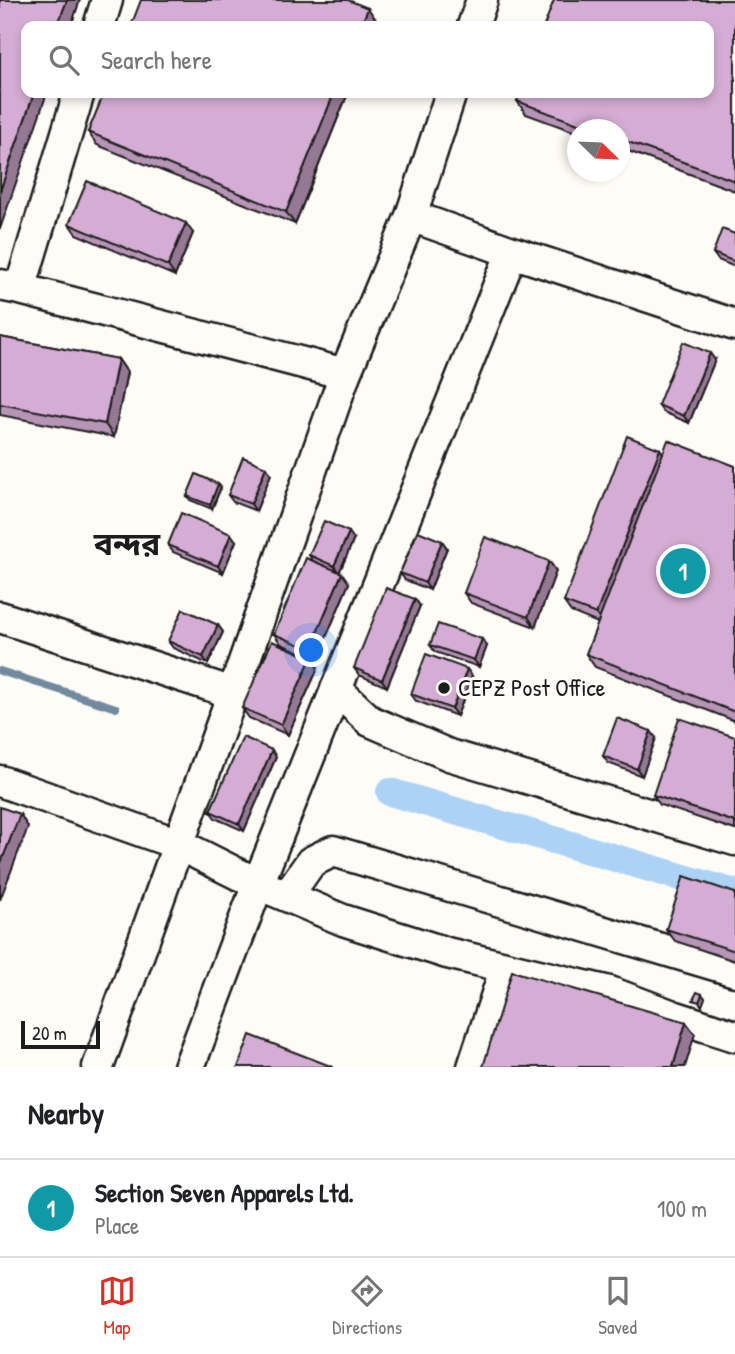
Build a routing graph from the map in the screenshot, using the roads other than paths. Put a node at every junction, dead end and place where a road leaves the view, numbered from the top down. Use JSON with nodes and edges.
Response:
{"nodes":[{"id":1,"x":107,"y":0,"type":"edge"},
{"id":2,"x":482,"y":0,"type":"edge"},
{"id":3,"x":101,"y":21,"type":"edge"},
{"id":4,"x":475,"y":21,"type":"edge"},
{"id":5,"x":77,"y":98,"type":"edge"},
{"id":6,"x":449,"y":98,"type":"edge"},
{"id":7,"x":411,"y":216,"type":"junction"},
{"id":8,"x":512,"y":251,"type":"junction"},
{"id":9,"x":10,"y":287,"type":"edge"},
{"id":10,"x":735,"y":325,"type":"edge"},
{"id":11,"x":345,"y":374,"type":"junction"},
{"id":12,"x":0,"y":617,"type":"edge"},
{"id":13,"x":336,"y":689,"type":"junction"},
{"id":14,"x":233,"y":693,"type":"junction"},
{"id":15,"x":0,"y":781,"type":"edge"},
{"id":16,"x":735,"y":841,"type":"edge"},
{"id":17,"x":178,"y":844,"type":"junction"},
{"id":18,"x":258,"y":884,"type":"junction"},
{"id":19,"x":287,"y":896,"type":"junction"},
{"id":20,"x":506,"y":967,"type":"junction"},
{"id":21,"x":735,"y":971,"type":"edge"},
{"id":22,"x":735,"y":1036,"type":"edge"},
{"id":23,"x":98,"y":1067,"type":"edge"},
{"id":24,"x":189,"y":1067,"type":"edge"},
{"id":25,"x":473,"y":1067,"type":"edge"}],
"edges":[{"from":1,"to":3,"type":"street"},
{"from":2,"to":4,"type":"street"},
{"from":5,"to":9,"type":"street"},
{"from":6,"to":7,"type":"street"},
{"from":7,"to":8,"type":"street"},
{"from":7,"to":11,"type":"street"},
{"from":8,"to":10,"type":"street"},
{"from":8,"to":13,"type":"street"},
{"from":9,"to":11,"type":"street"},
{"from":11,"to":14,"type":"street"},
{"from":12,"to":14,"type":"street"},
{"from":13,"to":16,"type":"street"},
{"from":13,"to":18,"type":"street"},
{"from":14,"to":17,"type":"street"},
{"from":15,"to":17,"type":"street"},
{"from":17,"to":18,"type":"street"},
{"from":17,"to":23,"type":"street"},
{"from":18,"to":19,"type":"street"},
{"from":18,"to":24,"type":"street"},
{"from":19,"to":20,"type":"street"},
{"from":19,"to":21,"type":"street"},
{"from":20,"to":22,"type":"street"},
{"from":20,"to":25,"type":"street"}]}
